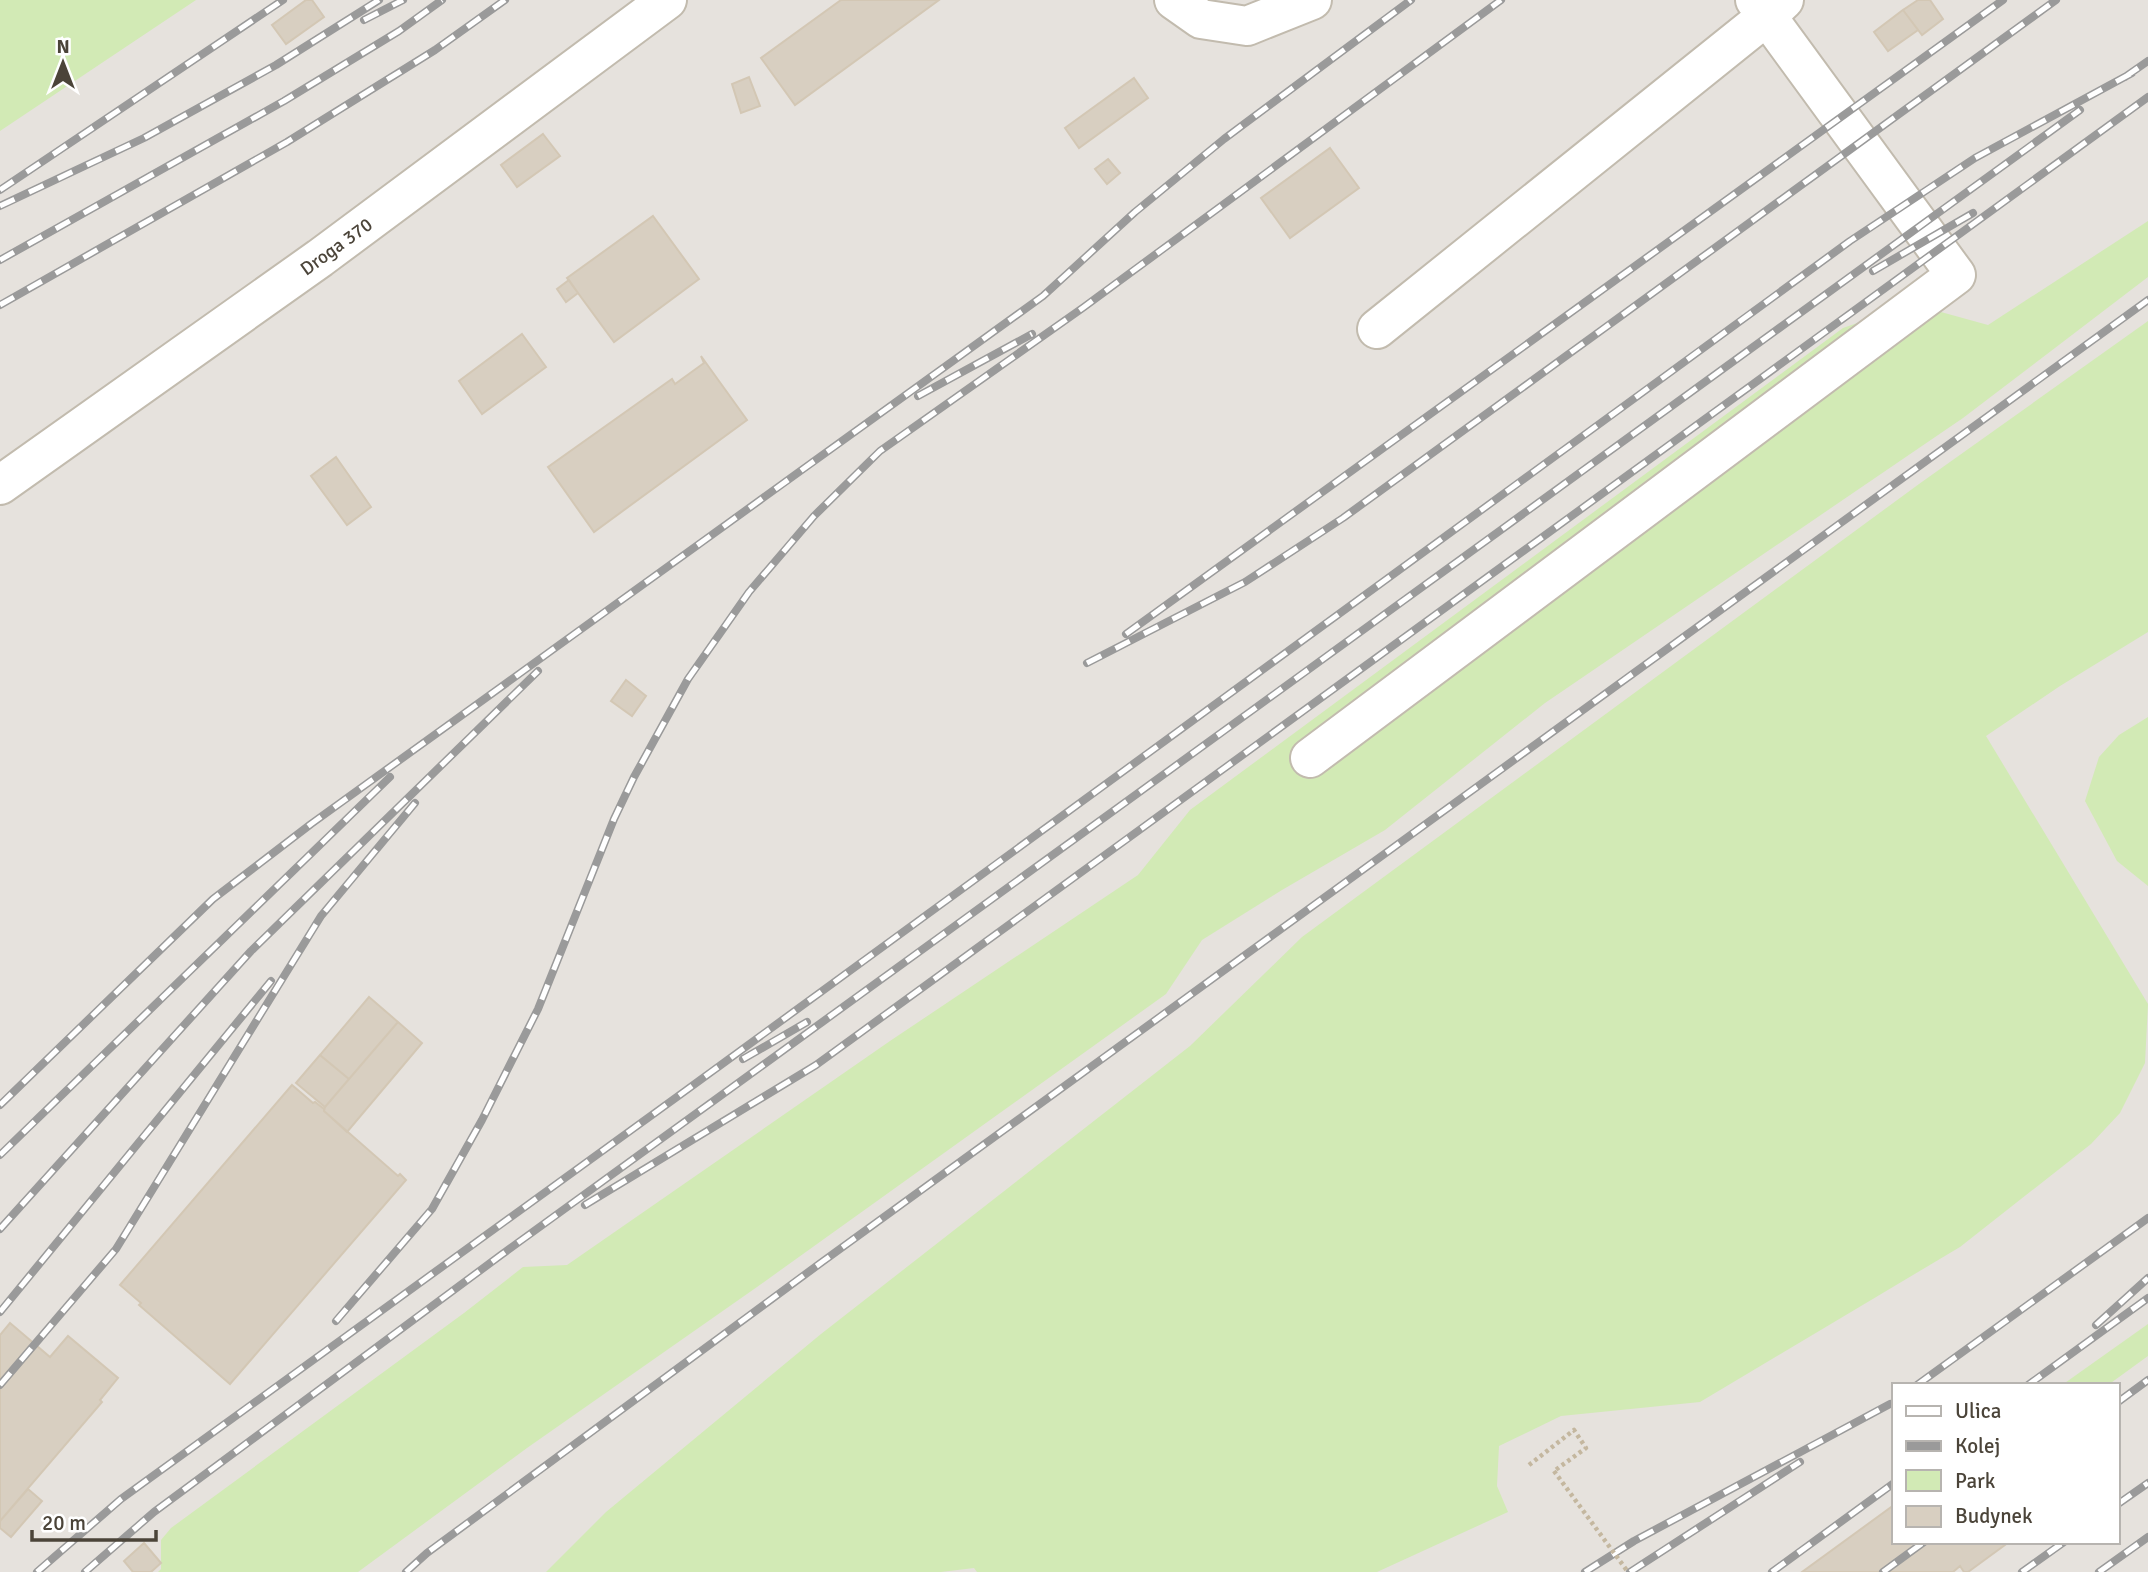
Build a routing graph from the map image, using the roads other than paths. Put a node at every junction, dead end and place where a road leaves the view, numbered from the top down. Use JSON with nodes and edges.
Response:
{"nodes":[{"id":1,"x":667,"y":0,"type":"edge"},
{"id":2,"x":1174,"y":0,"type":"edge"},
{"id":3,"x":1312,"y":0,"type":"edge"},
{"id":4,"x":1768,"y":5,"type":"edge"},
{"id":5,"x":1377,"y":329,"type":"dead end"},
{"id":6,"x":0,"y":485,"type":"edge"},
{"id":7,"x":1310,"y":758,"type":"dead end"}],
"edges":[{"from":1,"to":6,"type":"lane","name":"Droga 370"},
{"from":2,"to":3,"type":"lane"},
{"from":4,"to":5,"type":"lane"},
{"from":4,"to":7,"type":"lane"}]}
